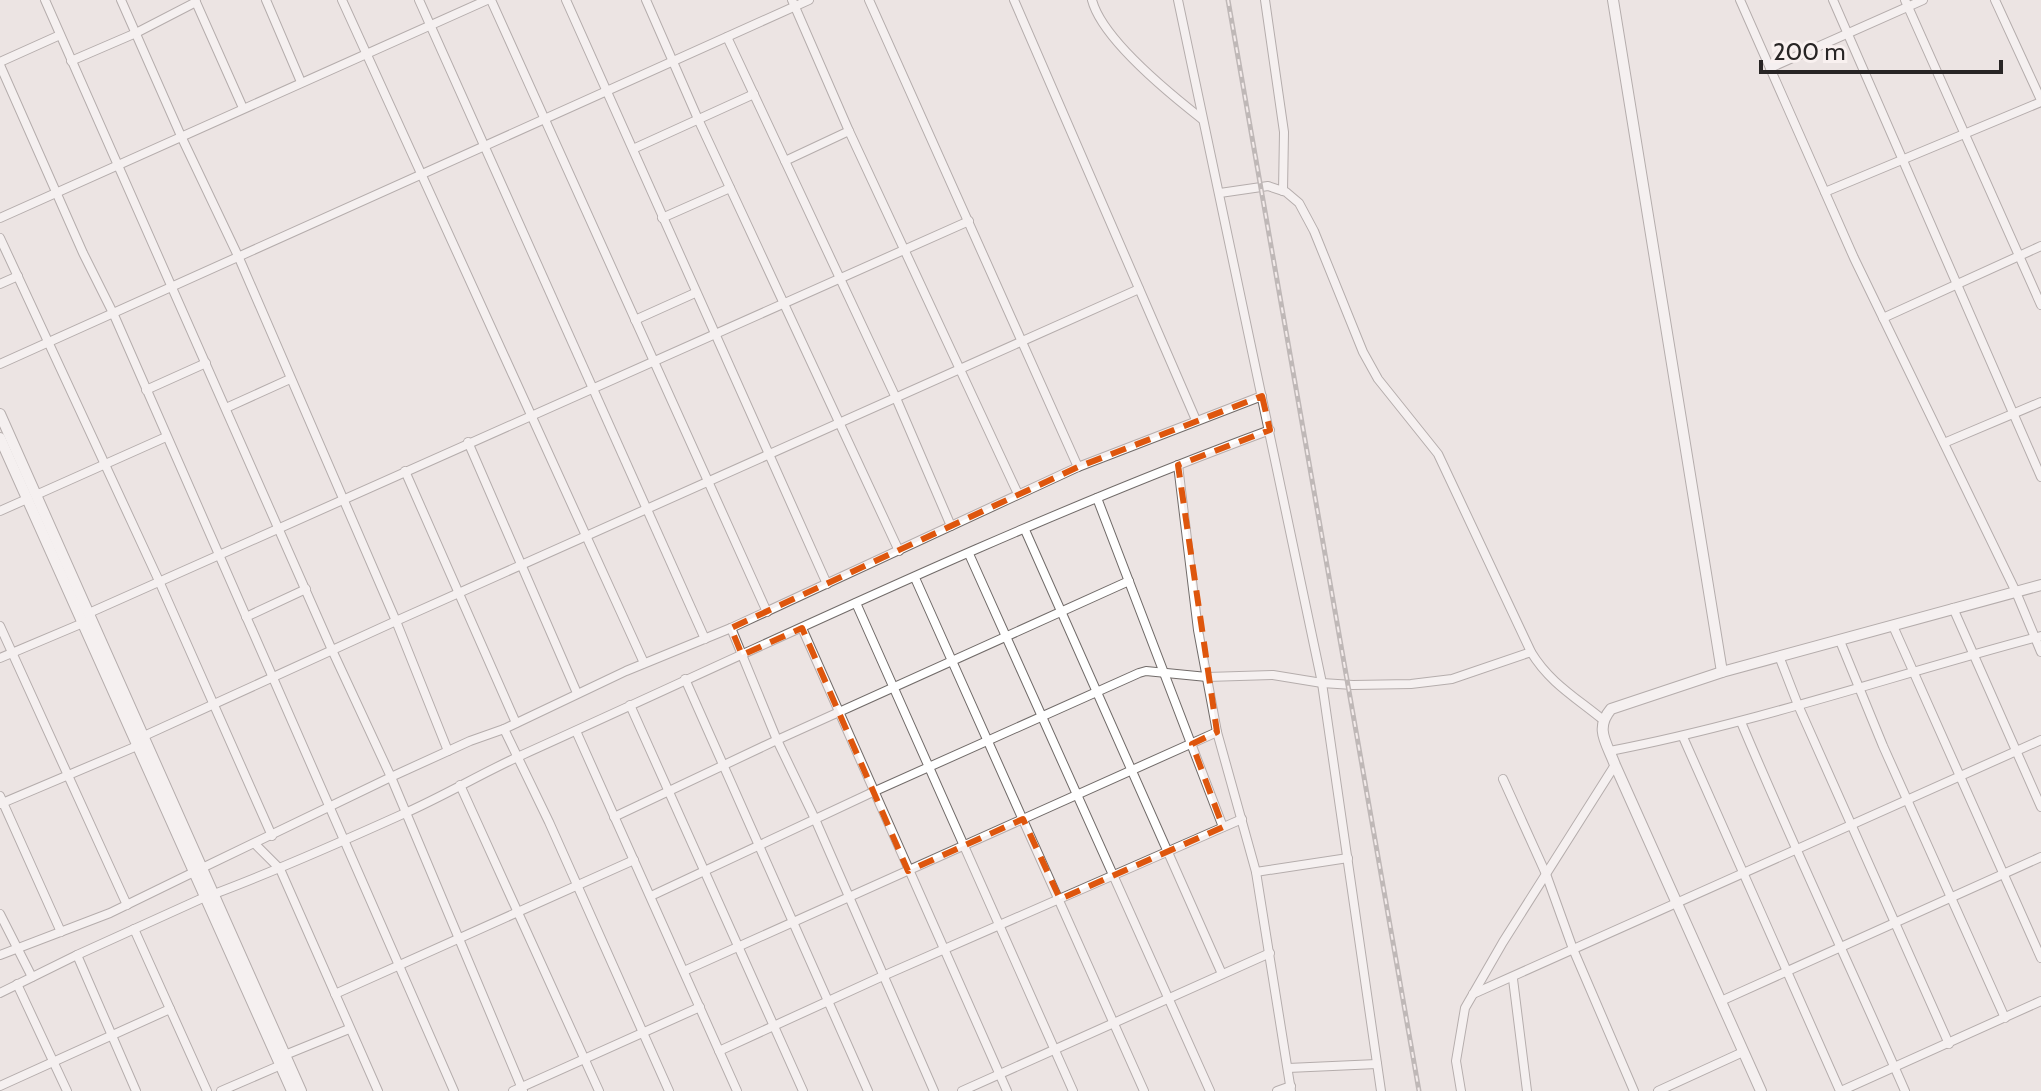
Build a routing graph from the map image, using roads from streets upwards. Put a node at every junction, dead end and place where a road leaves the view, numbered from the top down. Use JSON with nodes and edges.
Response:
{"nodes":[{"id":1,"x":45,"y":0,"type":"edge"},
{"id":2,"x":121,"y":0,"type":"edge"},
{"id":3,"x":266,"y":0,"type":"edge"},
{"id":4,"x":342,"y":0,"type":"edge"},
{"id":5,"x":419,"y":0,"type":"edge"},
{"id":6,"x":489,"y":0,"type":"edge"},
{"id":7,"x":566,"y":0,"type":"edge"},
{"id":8,"x":646,"y":0,"type":"edge"},
{"id":9,"x":809,"y":0,"type":"edge"},
{"id":10,"x":869,"y":0,"type":"edge"},
{"id":11,"x":1014,"y":0,"type":"edge"},
{"id":12,"x":1092,"y":0,"type":"edge"},
{"id":13,"x":1178,"y":0,"type":"edge"},
{"id":14,"x":1265,"y":0,"type":"edge"},
{"id":15,"x":1613,"y":0,"type":"edge"},
{"id":16,"x":1740,"y":0,"type":"edge"},
{"id":17,"x":1833,"y":0,"type":"edge"},
{"id":18,"x":1923,"y":0,"type":"edge"},
{"id":19,"x":1995,"y":0,"type":"edge"},
{"id":20,"x":195,"y":1,"type":"edge"},
{"id":21,"x":794,"y":3,"type":"edge"},
{"id":22,"x":1906,"y":3,"type":"edge"},
{"id":23,"x":430,"y":25,"type":"junction"},
{"id":24,"x":136,"y":33,"type":"junction"},
{"id":25,"x":1848,"y":33,"type":"junction"},
{"id":26,"x":60,"y":35,"type":"junction"},
{"id":27,"x":727,"y":37,"type":"junction"},
{"id":28,"x":365,"y":54,"type":"junction"},
{"id":29,"x":71,"y":61,"type":"junction"},
{"id":30,"x":673,"y":61,"type":"junction"},
{"id":31,"x":0,"y":63,"type":"edge"},
{"id":32,"x":1770,"y":68,"type":"junction"},
{"id":33,"x":301,"y":82,"type":"junction"},
{"id":34,"x":607,"y":92,"type":"junction"},
{"id":35,"x":754,"y":94,"type":"junction"},
{"id":36,"x":2041,"y":101,"type":"edge"},
{"id":37,"x":243,"y":108,"type":"junction"},
{"id":38,"x":698,"y":119,"type":"junction"},
{"id":39,"x":545,"y":120,"type":"junction"},
{"id":40,"x":1202,"y":120,"type":"junction"},
{"id":41,"x":849,"y":131,"type":"junction"},
{"id":42,"x":1963,"y":133,"type":"junction"},
{"id":43,"x":181,"y":136,"type":"junction"},
{"id":44,"x":485,"y":148,"type":"junction"},
{"id":45,"x":633,"y":149,"type":"junction"},
{"id":46,"x":1903,"y":159,"type":"junction"},
{"id":47,"x":785,"y":161,"type":"junction"},
{"id":48,"x":118,"y":165,"type":"junction"},
{"id":49,"x":422,"y":176,"type":"junction"},
{"id":50,"x":730,"y":188,"type":"junction"},
{"id":51,"x":1283,"y":191,"type":"junction"},
{"id":52,"x":56,"y":192,"type":"junction"},
{"id":53,"x":1825,"y":192,"type":"junction"},
{"id":54,"x":1220,"y":193,"type":"junction"},
{"id":55,"x":0,"y":218,"type":"edge"},
{"id":56,"x":662,"y":218,"type":"junction"},
{"id":57,"x":969,"y":221,"type":"junction"},
{"id":58,"x":0,"y":238,"type":"edge"},
{"id":59,"x":2041,"y":246,"type":"edge"},
{"id":60,"x":903,"y":250,"type":"junction"},
{"id":61,"x":2019,"y":256,"type":"junction"},
{"id":62,"x":239,"y":258,"type":"junction"},
{"id":63,"x":18,"y":276,"type":"junction"},
{"id":64,"x":840,"y":278,"type":"junction"},
{"id":65,"x":0,"y":284,"type":"edge"},
{"id":66,"x":1956,"y":284,"type":"junction"},
{"id":67,"x":173,"y":287,"type":"junction"},
{"id":68,"x":1139,"y":289,"type":"junction"},
{"id":69,"x":695,"y":293,"type":"junction"},
{"id":70,"x":784,"y":303,"type":"junction"},
{"id":71,"x":2041,"y":305,"type":"edge"},
{"id":72,"x":114,"y":315,"type":"junction"},
{"id":73,"x":1883,"y":318,"type":"junction"},
{"id":74,"x":635,"y":320,"type":"junction"},
{"id":75,"x":714,"y":334,"type":"junction"},
{"id":76,"x":1024,"y":342,"type":"junction"},
{"id":77,"x":48,"y":343,"type":"junction"},
{"id":78,"x":653,"y":360,"type":"junction"},
{"id":79,"x":206,"y":363,"type":"junction"},
{"id":80,"x":0,"y":364,"type":"edge"},
{"id":81,"x":961,"y":369,"type":"junction"},
{"id":82,"x":290,"y":379,"type":"junction"},
{"id":83,"x":592,"y":387,"type":"junction"},
{"id":84,"x":146,"y":390,"type":"junction"},
{"id":85,"x":1262,"y":396,"type":"junction"},
{"id":86,"x":896,"y":398,"type":"junction"},
{"id":87,"x":2041,"y":402,"type":"edge"},
{"id":88,"x":226,"y":408,"type":"junction"},
{"id":89,"x":0,"y":414,"type":"edge"},
{"id":90,"x":2013,"y":414,"type":"junction"},
{"id":91,"x":529,"y":415,"type":"junction"},
{"id":92,"x":1196,"y":420,"type":"junction"},
{"id":93,"x":839,"y":424,"type":"junction"},
{"id":94,"x":1270,"y":430,"type":"junction"},
{"id":95,"x":166,"y":437,"type":"junction"},
{"id":96,"x":0,"y":438,"type":"edge"},
{"id":97,"x":468,"y":442,"type":"junction"},
{"id":98,"x":1944,"y":443,"type":"junction"},
{"id":99,"x":771,"y":455,"type":"junction"},
{"id":100,"x":105,"y":464,"type":"junction"},
{"id":101,"x":1178,"y":465,"type":"junction"},
{"id":102,"x":1078,"y":467,"type":"junction"},
{"id":103,"x":405,"y":471,"type":"junction"},
{"id":104,"x":2041,"y":477,"type":"edge"},
{"id":105,"x":709,"y":483,"type":"junction"},
{"id":106,"x":1018,"y":494,"type":"junction"},
{"id":107,"x":32,"y":497,"type":"junction"},
{"id":108,"x":1097,"y":498,"type":"junction"},
{"id":109,"x":342,"y":499,"type":"junction"},
{"id":110,"x":647,"y":509,"type":"junction"},
{"id":111,"x":0,"y":511,"type":"edge"},
{"id":112,"x":951,"y":526,"type":"junction"},
{"id":113,"x":279,"y":528,"type":"junction"},
{"id":114,"x":1025,"y":530,"type":"junction"},
{"id":115,"x":586,"y":536,"type":"junction"},
{"id":116,"x":899,"y":551,"type":"junction"},
{"id":117,"x":218,"y":554,"type":"junction"},
{"id":118,"x":969,"y":554,"type":"junction"},
{"id":119,"x":521,"y":565,"type":"junction"},
{"id":120,"x":915,"y":578,"type":"junction"},
{"id":121,"x":159,"y":581,"type":"junction"},
{"id":122,"x":1129,"y":581,"type":"junction"},
{"id":123,"x":827,"y":584,"type":"junction"},
{"id":124,"x":2041,"y":585,"type":"edge"},
{"id":125,"x":306,"y":589,"type":"junction"},
{"id":126,"x":2016,"y":592,"type":"junction"},
{"id":127,"x":459,"y":594,"type":"junction"},
{"id":128,"x":856,"y":603,"type":"junction"},
{"id":129,"x":1953,"y":608,"type":"junction"},
{"id":130,"x":767,"y":612,"type":"junction"},
{"id":131,"x":1061,"y":612,"type":"junction"},
{"id":132,"x":246,"y":617,"type":"junction"},
{"id":133,"x":86,"y":618,"type":"junction"},
{"id":134,"x":396,"y":621,"type":"junction"},
{"id":135,"x":0,"y":626,"type":"edge"},
{"id":136,"x":1893,"y":626,"type":"junction"},
{"id":137,"x":731,"y":628,"type":"junction"},
{"id":138,"x":802,"y":628,"type":"junction"},
{"id":139,"x":2038,"y":637,"type":"edge"},
{"id":140,"x":1005,"y":638,"type":"junction"},
{"id":141,"x":705,"y":639,"type":"junction"},
{"id":142,"x":1840,"y":641,"type":"junction"},
{"id":143,"x":332,"y":650,"type":"junction"},
{"id":144,"x":1531,"y":652,"type":"junction"},
{"id":145,"x":2041,"y":652,"type":"edge"},
{"id":146,"x":12,"y":653,"type":"junction"},
{"id":147,"x":1973,"y":654,"type":"junction"},
{"id":148,"x":742,"y":655,"type":"junction"},
{"id":149,"x":1779,"y":656,"type":"junction"},
{"id":150,"x":0,"y":658,"type":"edge"},
{"id":151,"x":952,"y":660,"type":"junction"},
{"id":152,"x":644,"y":663,"type":"junction"},
{"id":153,"x":1722,"y":672,"type":"junction"},
{"id":154,"x":1914,"y":672,"type":"junction"},
{"id":155,"x":1164,"y":674,"type":"junction"},
{"id":156,"x":1207,"y":677,"type":"junction"},
{"id":157,"x":273,"y":678,"type":"junction"},
{"id":158,"x":685,"y":679,"type":"junction"},
{"id":159,"x":1322,"y":683,"type":"junction"},
{"id":160,"x":895,"y":687,"type":"junction"},
{"id":161,"x":1858,"y":687,"type":"junction"},
{"id":162,"x":1097,"y":692,"type":"junction"},
{"id":163,"x":577,"y":693,"type":"junction"},
{"id":164,"x":213,"y":704,"type":"junction"},
{"id":165,"x":630,"y":705,"type":"junction"},
{"id":166,"x":1798,"y":705,"type":"junction"},
{"id":167,"x":837,"y":712,"type":"junction"},
{"id":168,"x":1042,"y":717,"type":"junction"},
{"id":169,"x":1602,"y":719,"type":"junction"},
{"id":170,"x":1741,"y":722,"type":"junction"},
{"id":171,"x":516,"y":723,"type":"junction"},
{"id":172,"x":504,"y":729,"type":"junction"},
{"id":173,"x":576,"y":731,"type":"junction"},
{"id":174,"x":1217,"y":732,"type":"junction"},
{"id":175,"x":1683,"y":737,"type":"junction"},
{"id":176,"x":777,"y":740,"type":"junction"},
{"id":177,"x":2041,"y":740,"type":"edge"},
{"id":178,"x":141,"y":741,"type":"junction"},
{"id":179,"x":990,"y":741,"type":"junction"},
{"id":180,"x":1192,"y":744,"type":"junction"},
{"id":181,"x":448,"y":751,"type":"junction"},
{"id":182,"x":1610,"y":751,"type":"junction"},
{"id":183,"x":2015,"y":751,"type":"junction"},
{"id":184,"x":519,"y":756,"type":"junction"},
{"id":185,"x":1615,"y":765,"type":"junction"},
{"id":186,"x":723,"y":766,"type":"junction"},
{"id":187,"x":930,"y":766,"type":"junction"},
{"id":188,"x":1132,"y":770,"type":"junction"},
{"id":189,"x":69,"y":774,"type":"junction"},
{"id":190,"x":1960,"y":776,"type":"junction"},
{"id":191,"x":391,"y":777,"type":"junction"},
{"id":192,"x":1503,"y":779,"type":"dead end"},
{"id":193,"x":460,"y":785,"type":"junction"},
{"id":194,"x":669,"y":791,"type":"junction"},
{"id":195,"x":873,"y":792,"type":"junction"},
{"id":196,"x":1077,"y":795,"type":"junction"},
{"id":197,"x":1907,"y":800,"type":"junction"},
{"id":198,"x":1,"y":801,"type":"edge"},
{"id":199,"x":330,"y":807,"type":"junction"},
{"id":200,"x":2041,"y":807,"type":"edge"},
{"id":201,"x":405,"y":813,"type":"junction"},
{"id":202,"x":614,"y":817,"type":"junction"},
{"id":203,"x":815,"y":819,"type":"junction"},
{"id":204,"x":1023,"y":819,"type":"junction"},
{"id":205,"x":1242,"y":819,"type":"junction"},
{"id":206,"x":1852,"y":824,"type":"junction"},
{"id":207,"x":1223,"y":827,"type":"junction"},
{"id":208,"x":272,"y":836,"type":"junction"},
{"id":209,"x":342,"y":839,"type":"junction"},
{"id":210,"x":255,"y":844,"type":"junction"},
{"id":211,"x":759,"y":845,"type":"junction"},
{"id":212,"x":964,"y":845,"type":"junction"},
{"id":213,"x":1795,"y":850,"type":"junction"},
{"id":214,"x":1168,"y":851,"type":"junction"},
{"id":215,"x":2041,"y":857,"type":"edge"},
{"id":216,"x":1348,"y":858,"type":"junction"},
{"id":217,"x":634,"y":860,"type":"junction"},
{"id":218,"x":280,"y":869,"type":"junction"},
{"id":219,"x":198,"y":870,"type":"junction"},
{"id":220,"x":704,"y":871,"type":"junction"},
{"id":221,"x":908,"y":871,"type":"junction"},
{"id":222,"x":1256,"y":872,"type":"junction"},
{"id":223,"x":1546,"y":874,"type":"junction"},
{"id":224,"x":2004,"y":874,"type":"junction"},
{"id":225,"x":1742,"y":875,"type":"junction"},
{"id":226,"x":1114,"y":876,"type":"junction"},
{"id":227,"x":577,"y":885,"type":"junction"},
{"id":228,"x":210,"y":896,"type":"junction"},
{"id":229,"x":651,"y":896,"type":"junction"},
{"id":230,"x":849,"y":896,"type":"junction"},
{"id":231,"x":1950,"y":898,"type":"junction"},
{"id":232,"x":1060,"y":899,"type":"junction"},
{"id":233,"x":1678,"y":904,"type":"junction"},
{"id":234,"x":127,"y":905,"type":"junction"},
{"id":235,"x":517,"y":911,"type":"junction"},
{"id":236,"x":0,"y":914,"type":"edge"},
{"id":237,"x":792,"y":921,"type":"junction"},
{"id":238,"x":1896,"y":923,"type":"junction"},
{"id":239,"x":999,"y":925,"type":"junction"},
{"id":240,"x":134,"y":929,"type":"junction"},
{"id":241,"x":61,"y":932,"type":"junction"},
{"id":242,"x":458,"y":940,"type":"junction"},
{"id":243,"x":737,"y":946,"type":"junction"},
{"id":244,"x":1842,"y":946,"type":"junction"},
{"id":245,"x":15,"y":948,"type":"junction"},
{"id":246,"x":944,"y":949,"type":"junction"},
{"id":247,"x":1573,"y":949,"type":"junction"},
{"id":248,"x":1270,"y":953,"type":"junction"},
{"id":249,"x":0,"y":955,"type":"edge"},
{"id":250,"x":77,"y":955,"type":"junction"},
{"id":251,"x":2041,"y":958,"type":"edge"},
{"id":252,"x":399,"y":967,"type":"junction"},
{"id":253,"x":684,"y":971,"type":"junction"},
{"id":254,"x":1787,"y":972,"type":"junction"},
{"id":255,"x":1222,"y":974,"type":"junction"},
{"id":256,"x":883,"y":976,"type":"junction"},
{"id":257,"x":32,"y":977,"type":"junction"},
{"id":258,"x":1513,"y":979,"type":"junction"},
{"id":259,"x":17,"y":984,"type":"junction"},
{"id":260,"x":0,"y":993,"type":"edge"},
{"id":261,"x":335,"y":994,"type":"junction"},
{"id":262,"x":1473,"y":994,"type":"junction"},
{"id":263,"x":1168,"y":998,"type":"junction"},
{"id":264,"x":828,"y":1001,"type":"junction"},
{"id":265,"x":1721,"y":1001,"type":"junction"},
{"id":266,"x":2041,"y":1001,"type":"edge"},
{"id":267,"x":700,"y":1007,"type":"junction"},
{"id":268,"x":170,"y":1009,"type":"junction"},
{"id":269,"x":2005,"y":1018,"type":"junction"},
{"id":270,"x":1115,"y":1021,"type":"junction"},
{"id":271,"x":773,"y":1027,"type":"junction"},
{"id":272,"x":349,"y":1029,"type":"junction"},
{"id":273,"x":642,"y":1032,"type":"junction"},
{"id":274,"x":112,"y":1037,"type":"junction"},
{"id":275,"x":1949,"y":1044,"type":"junction"},
{"id":276,"x":1054,"y":1049,"type":"junction"},
{"id":277,"x":719,"y":1051,"type":"junction"},
{"id":278,"x":1743,"y":1052,"type":"junction"},
{"id":279,"x":283,"y":1060,"type":"junction"},
{"id":280,"x":585,"y":1060,"type":"junction"},
{"id":281,"x":54,"y":1063,"type":"junction"},
{"id":282,"x":1377,"y":1064,"type":"junction"},
{"id":283,"x":1288,"y":1068,"type":"junction"},
{"id":284,"x":1895,"y":1068,"type":"junction"},
{"id":285,"x":999,"y":1074,"type":"junction"},
{"id":286,"x":0,"y":1086,"type":"edge"},
{"id":287,"x":1291,"y":1088,"type":"edge"},
{"id":288,"x":519,"y":1090,"type":"edge"},
{"id":289,"x":67,"y":1091,"type":"edge"},
{"id":290,"x":136,"y":1091,"type":"edge"},
{"id":291,"x":207,"y":1091,"type":"edge"},
{"id":292,"x":221,"y":1091,"type":"edge"},
{"id":293,"x":292,"y":1091,"type":"edge"},
{"id":294,"x":301,"y":1091,"type":"edge"},
{"id":295,"x":378,"y":1091,"type":"edge"},
{"id":296,"x":454,"y":1091,"type":"edge"},
{"id":297,"x":599,"y":1091,"type":"edge"},
{"id":298,"x":669,"y":1091,"type":"edge"},
{"id":299,"x":737,"y":1091,"type":"edge"},
{"id":300,"x":803,"y":1091,"type":"edge"},
{"id":301,"x":868,"y":1091,"type":"edge"},
{"id":302,"x":934,"y":1091,"type":"edge"},
{"id":303,"x":962,"y":1091,"type":"edge"},
{"id":304,"x":1007,"y":1091,"type":"edge"},
{"id":305,"x":1073,"y":1091,"type":"edge"},
{"id":306,"x":1144,"y":1091,"type":"edge"},
{"id":307,"x":1210,"y":1091,"type":"edge"},
{"id":308,"x":1277,"y":1091,"type":"edge"},
{"id":309,"x":1381,"y":1091,"type":"edge"},
{"id":310,"x":1461,"y":1091,"type":"edge"},
{"id":311,"x":1527,"y":1091,"type":"edge"},
{"id":312,"x":1634,"y":1091,"type":"edge"},
{"id":313,"x":1658,"y":1091,"type":"edge"},
{"id":314,"x":1761,"y":1091,"type":"edge"},
{"id":315,"x":1840,"y":1091,"type":"edge"},
{"id":316,"x":1905,"y":1091,"type":"edge"}],
"edges":[{"from":1,"to":26,"type":"street"},
{"from":2,"to":24,"type":"street"},
{"from":3,"to":33,"type":"street"},
{"from":4,"to":28,"type":"street"},
{"from":5,"to":23,"type":"street"},
{"from":6,"to":23,"type":"street"},
{"from":6,"to":39,"type":"street"},
{"from":7,"to":34,"type":"street"},
{"from":8,"to":30,"type":"street"},
{"from":9,"to":21,"type":"street"},
{"from":10,"to":57,"type":"street"},
{"from":11,"to":68,"type":"street"},
{"from":12,"to":40,"type":"street"},
{"from":13,"to":40,"type":"street"},
{"from":14,"to":51,"type":"street"},
{"from":15,"to":153,"type":"street"},
{"from":16,"to":32,"type":"street"},
{"from":17,"to":25,"type":"street"},
{"from":18,"to":22,"type":"street"},
{"from":19,"to":36,"type":"street"},
{"from":20,"to":24,"type":"street"},
{"from":20,"to":37,"type":"street"},
{"from":21,"to":27,"type":"street"},
{"from":21,"to":41,"type":"street"},
{"from":22,"to":25,"type":"street"},
{"from":22,"to":42,"type":"street"},
{"from":23,"to":28,"type":"street"},
{"from":23,"to":44,"type":"street"},
{"from":24,"to":29,"type":"street"},
{"from":24,"to":43,"type":"street"},
{"from":25,"to":32,"type":"street"},
{"from":25,"to":46,"type":"street"},
{"from":26,"to":29,"type":"street"},
{"from":26,"to":31,"type":"street"},
{"from":27,"to":30,"type":"street"},
{"from":27,"to":35,"type":"street"},
{"from":28,"to":33,"type":"street"},
{"from":28,"to":49,"type":"street"},
{"from":29,"to":48,"type":"street"},
{"from":30,"to":34,"type":"street"},
{"from":30,"to":38,"type":"street"},
{"from":31,"to":52,"type":"street"},
{"from":32,"to":53,"type":"street"},
{"from":33,"to":37,"type":"street"},
{"from":34,"to":39,"type":"street"},
{"from":34,"to":45,"type":"street"},
{"from":35,"to":38,"type":"street"},
{"from":35,"to":47,"type":"street"},
{"from":36,"to":42,"type":"street"},
{"from":37,"to":43,"type":"street"},
{"from":38,"to":45,"type":"street"},
{"from":38,"to":50,"type":"street"},
{"from":39,"to":44,"type":"street"},
{"from":39,"to":74,"type":"street"},
{"from":40,"to":54,"type":"street"},
{"from":41,"to":47,"type":"street"},
{"from":41,"to":60,"type":"street"},
{"from":42,"to":46,"type":"street"},
{"from":42,"to":61,"type":"street"},
{"from":43,"to":48,"type":"street"},
{"from":43,"to":62,"type":"street"},
{"from":44,"to":49,"type":"street"},
{"from":44,"to":83,"type":"street"},
{"from":45,"to":56,"type":"street"},
{"from":46,"to":53,"type":"street"},
{"from":46,"to":66,"type":"street"},
{"from":47,"to":64,"type":"street"},
{"from":48,"to":52,"type":"street"},
{"from":48,"to":67,"type":"street"},
{"from":49,"to":62,"type":"street"},
{"from":49,"to":91,"type":"street"},
{"from":50,"to":56,"type":"street"},
{"from":50,"to":70,"type":"street"},
{"from":51,"to":54,"type":"street"},
{"from":51,"to":144,"type":"street"},
{"from":52,"to":55,"type":"street"},
{"from":52,"to":72,"type":"street"},
{"from":53,"to":73,"type":"street"},
{"from":54,"to":85,"type":"street"},
{"from":56,"to":69,"type":"street"},
{"from":57,"to":60,"type":"street"},
{"from":57,"to":76,"type":"street"},
{"from":58,"to":63,"type":"street"},
{"from":59,"to":61,"type":"street"},
{"from":60,"to":64,"type":"street"},
{"from":60,"to":81,"type":"street"},
{"from":61,"to":66,"type":"street"},
{"from":61,"to":71,"type":"street"},
{"from":62,"to":67,"type":"street"},
{"from":62,"to":82,"type":"street"},
{"from":63,"to":65,"type":"street"},
{"from":63,"to":77,"type":"street"},
{"from":64,"to":70,"type":"street"},
{"from":64,"to":86,"type":"street"},
{"from":66,"to":73,"type":"street"},
{"from":66,"to":90,"type":"street"},
{"from":67,"to":72,"type":"street"},
{"from":67,"to":79,"type":"street"},
{"from":68,"to":76,"type":"street"},
{"from":68,"to":92,"type":"street"},
{"from":69,"to":74,"type":"street"},
{"from":69,"to":75,"type":"street"},
{"from":70,"to":75,"type":"street"},
{"from":70,"to":93,"type":"street"},
{"from":72,"to":77,"type":"street"},
{"from":72,"to":84,"type":"street"},
{"from":73,"to":98,"type":"street"},
{"from":74,"to":78,"type":"street"},
{"from":75,"to":78,"type":"street"},
{"from":75,"to":99,"type":"street"},
{"from":76,"to":81,"type":"street"},
{"from":76,"to":102,"type":"street"},
{"from":77,"to":80,"type":"street"},
{"from":77,"to":100,"type":"street"},
{"from":78,"to":83,"type":"street"},
{"from":78,"to":105,"type":"street"},
{"from":79,"to":84,"type":"street"},
{"from":79,"to":88,"type":"street"},
{"from":81,"to":86,"type":"street"},
{"from":81,"to":106,"type":"street"},
{"from":82,"to":88,"type":"street"},
{"from":82,"to":109,"type":"street"},
{"from":83,"to":91,"type":"street"},
{"from":83,"to":110,"type":"street"},
{"from":84,"to":95,"type":"street"},
{"from":85,"to":92,"type":"street"},
{"from":85,"to":94,"type":"street"},
{"from":86,"to":93,"type":"street"},
{"from":86,"to":112,"type":"street"},
{"from":87,"to":90,"type":"street"},
{"from":88,"to":113,"type":"street"},
{"from":89,"to":107,"type":"street"},
{"from":90,"to":98,"type":"street"},
{"from":90,"to":104,"type":"street"},
{"from":91,"to":97,"type":"street"},
{"from":91,"to":115,"type":"street"},
{"from":92,"to":102,"type":"street"},
{"from":93,"to":99,"type":"street"},
{"from":93,"to":116,"type":"street"},
{"from":94,"to":101,"type":"street"},
{"from":94,"to":159,"type":"street"},
{"from":95,"to":100,"type":"street"},
{"from":95,"to":117,"type":"street"},
{"from":96,"to":107,"type":"street"},
{"from":97,"to":103,"type":"street"},
{"from":97,"to":119,"type":"street"},
{"from":98,"to":126,"type":"street"},
{"from":99,"to":105,"type":"street"},
{"from":99,"to":123,"type":"street"},
{"from":100,"to":107,"type":"street"},
{"from":100,"to":121,"type":"street"},
{"from":101,"to":108,"type":"street"},
{"from":101,"to":156,"type":"street"},
{"from":102,"to":106,"type":"street"},
{"from":103,"to":109,"type":"street"},
{"from":103,"to":127,"type":"street"},
{"from":105,"to":110,"type":"street"},
{"from":105,"to":130,"type":"street"},
{"from":106,"to":112,"type":"street"},
{"from":107,"to":111,"type":"street"},
{"from":107,"to":133,"type":"street"},
{"from":108,"to":114,"type":"street"},
{"from":108,"to":122,"type":"street"},
{"from":109,"to":113,"type":"street"},
{"from":109,"to":134,"type":"street"},
{"from":110,"to":115,"type":"street"},
{"from":110,"to":141,"type":"street"},
{"from":112,"to":116,"type":"street"},
{"from":113,"to":117,"type":"street"},
{"from":113,"to":125,"type":"street"},
{"from":114,"to":118,"type":"street"},
{"from":114,"to":131,"type":"street"},
{"from":115,"to":119,"type":"street"},
{"from":115,"to":152,"type":"street"},
{"from":116,"to":123,"type":"street"},
{"from":117,"to":121,"type":"street"},
{"from":117,"to":132,"type":"street"},
{"from":118,"to":120,"type":"street"},
{"from":118,"to":140,"type":"street"},
{"from":119,"to":127,"type":"street"},
{"from":119,"to":163,"type":"street"},
{"from":120,"to":128,"type":"street"},
{"from":120,"to":151,"type":"street"},
{"from":121,"to":133,"type":"street"},
{"from":121,"to":164,"type":"street"},
{"from":122,"to":131,"type":"street"},
{"from":122,"to":155,"type":"street"},
{"from":123,"to":130,"type":"street"},
{"from":124,"to":126,"type":"street"},
{"from":125,"to":132,"type":"street"},
{"from":125,"to":143,"type":"street"},
{"from":126,"to":129,"type":"street"},
{"from":126,"to":139,"type":"street"},
{"from":127,"to":134,"type":"street"},
{"from":127,"to":171,"type":"street"},
{"from":128,"to":138,"type":"street"},
{"from":128,"to":160,"type":"street"},
{"from":129,"to":136,"type":"street"},
{"from":129,"to":147,"type":"street"},
{"from":130,"to":137,"type":"street"},
{"from":131,"to":140,"type":"street"},
{"from":131,"to":162,"type":"street"},
{"from":132,"to":157,"type":"street"},
{"from":133,"to":146,"type":"street"},
{"from":133,"to":178,"type":"street"},
{"from":134,"to":143,"type":"street"},
{"from":134,"to":181,"type":"street"},
{"from":135,"to":146,"type":"street"},
{"from":136,"to":142,"type":"street"},
{"from":136,"to":154,"type":"street"},
{"from":137,"to":141,"type":"street"},
{"from":137,"to":148,"type":"street"},
{"from":138,"to":148,"type":"street"},
{"from":138,"to":167,"type":"street"},
{"from":139,"to":145,"type":"street"},
{"from":139,"to":147,"type":"street"},
{"from":140,"to":151,"type":"street"},
{"from":140,"to":168,"type":"street"},
{"from":141,"to":152,"type":"street"},
{"from":142,"to":149,"type":"street"},
{"from":142,"to":161,"type":"street"},
{"from":143,"to":157,"type":"street"},
{"from":143,"to":191,"type":"street"},
{"from":144,"to":159,"type":"street"},
{"from":144,"to":169,"type":"street"},
{"from":146,"to":150,"type":"street"},
{"from":146,"to":189,"type":"street"},
{"from":147,"to":154,"type":"street"},
{"from":147,"to":183,"type":"street"},
{"from":148,"to":158,"type":"street"},
{"from":148,"to":176,"type":"street"},
{"from":149,"to":153,"type":"street"},
{"from":149,"to":166,"type":"street"},
{"from":151,"to":160,"type":"street"},
{"from":151,"to":179,"type":"street"},
{"from":152,"to":163,"type":"street"},
{"from":153,"to":169,"type":"street"},
{"from":154,"to":161,"type":"street"},
{"from":154,"to":190,"type":"street"},
{"from":155,"to":156,"type":"street"},
{"from":155,"to":162,"type":"street"},
{"from":155,"to":180,"type":"street"},
{"from":156,"to":159,"type":"street"},
{"from":156,"to":174,"type":"street"},
{"from":157,"to":164,"type":"street"},
{"from":157,"to":199,"type":"street"},
{"from":158,"to":165,"type":"street"},
{"from":158,"to":186,"type":"street"},
{"from":159,"to":216,"type":"street"},
{"from":160,"to":167,"type":"street"},
{"from":160,"to":187,"type":"street"},
{"from":161,"to":166,"type":"street"},
{"from":161,"to":197,"type":"street"},
{"from":162,"to":168,"type":"street"},
{"from":162,"to":188,"type":"street"},
{"from":163,"to":171,"type":"street"},
{"from":164,"to":178,"type":"street"},
{"from":164,"to":208,"type":"street"},
{"from":165,"to":173,"type":"street"},
{"from":165,"to":194,"type":"street"},
{"from":166,"to":170,"type":"street"},
{"from":166,"to":206,"type":"street"},
{"from":167,"to":176,"type":"street"},
{"from":167,"to":195,"type":"street"},
{"from":168,"to":179,"type":"street"},
{"from":168,"to":196,"type":"street"},
{"from":169,"to":182,"type":"street"},
{"from":170,"to":175,"type":"street"},
{"from":170,"to":213,"type":"street"},
{"from":171,"to":172,"type":"street"},
{"from":172,"to":181,"type":"street"},
{"from":172,"to":184,"type":"street"},
{"from":173,"to":184,"type":"street"},
{"from":173,"to":202,"type":"street"},
{"from":174,"to":180,"type":"street"},
{"from":174,"to":205,"type":"street"},
{"from":175,"to":182,"type":"street"},
{"from":175,"to":225,"type":"street"},
{"from":176,"to":186,"type":"street"},
{"from":176,"to":203,"type":"street"},
{"from":177,"to":183,"type":"street"},
{"from":178,"to":189,"type":"street"},
{"from":178,"to":219,"type":"street"},
{"from":179,"to":187,"type":"street"},
{"from":179,"to":204,"type":"street"},
{"from":180,"to":188,"type":"street"},
{"from":180,"to":207,"type":"street"},
{"from":181,"to":191,"type":"street"},
{"from":182,"to":185,"type":"street"},
{"from":183,"to":190,"type":"street"},
{"from":183,"to":200,"type":"street"},
{"from":184,"to":193,"type":"street"},
{"from":184,"to":227,"type":"street"},
{"from":185,"to":223,"type":"street"},
{"from":185,"to":233,"type":"street"},
{"from":186,"to":194,"type":"street"},
{"from":186,"to":211,"type":"street"},
{"from":187,"to":195,"type":"street"},
{"from":187,"to":212,"type":"street"},
{"from":188,"to":196,"type":"street"},
{"from":188,"to":214,"type":"street"},
{"from":189,"to":198,"type":"street"},
{"from":189,"to":234,"type":"street"},
{"from":190,"to":197,"type":"street"},
{"from":190,"to":224,"type":"street"},
{"from":191,"to":199,"type":"street"},
{"from":191,"to":201,"type":"street"},
{"from":192,"to":223,"type":"street"},
{"from":193,"to":201,"type":"street"},
{"from":193,"to":235,"type":"street"},
{"from":194,"to":202,"type":"street"},
{"from":194,"to":220,"type":"street"},
{"from":195,"to":203,"type":"street"},
{"from":195,"to":221,"type":"street"},
{"from":196,"to":204,"type":"street"},
{"from":196,"to":226,"type":"street"},
{"from":197,"to":206,"type":"street"},
{"from":197,"to":231,"type":"street"},
{"from":198,"to":241,"type":"street"},
{"from":199,"to":208,"type":"street"},
{"from":199,"to":209,"type":"street"},
{"from":201,"to":209,"type":"street"},
{"from":201,"to":242,"type":"street"},
{"from":202,"to":217,"type":"street"},
{"from":203,"to":211,"type":"street"},
{"from":203,"to":230,"type":"street"},
{"from":204,"to":212,"type":"street"},
{"from":204,"to":232,"type":"street"},
{"from":205,"to":207,"type":"street"},
{"from":205,"to":222,"type":"street"},
{"from":206,"to":213,"type":"street"},
{"from":206,"to":238,"type":"street"},
{"from":207,"to":214,"type":"street"},
{"from":208,"to":210,"type":"street"},
{"from":209,"to":218,"type":"street"},
{"from":209,"to":252,"type":"street"},
{"from":210,"to":218,"type":"street"},
{"from":210,"to":219,"type":"street"},
{"from":211,"to":220,"type":"street"},
{"from":211,"to":237,"type":"street"},
{"from":212,"to":221,"type":"street"},
{"from":212,"to":239,"type":"street"},
{"from":213,"to":225,"type":"street"},
{"from":213,"to":244,"type":"street"},
{"from":214,"to":226,"type":"street"},
{"from":214,"to":255,"type":"street"},
{"from":215,"to":224,"type":"street"},
{"from":216,"to":222,"type":"street"},
{"from":216,"to":282,"type":"street"},
{"from":217,"to":227,"type":"street"},
{"from":217,"to":229,"type":"street"},
{"from":218,"to":228,"type":"street"},
{"from":218,"to":261,"type":"street"},
{"from":219,"to":228,"type":"street"},
{"from":219,"to":234,"type":"street"},
{"from":220,"to":229,"type":"street"},
{"from":220,"to":243,"type":"street"},
{"from":221,"to":230,"type":"street"},
{"from":221,"to":246,"type":"street"},
{"from":222,"to":248,"type":"street"},
{"from":223,"to":247,"type":"street"},
{"from":223,"to":262,"type":"street"},
{"from":224,"to":231,"type":"street"},
{"from":224,"to":251,"type":"street"},
{"from":225,"to":233,"type":"street"},
{"from":225,"to":254,"type":"street"},
{"from":226,"to":232,"type":"street"},
{"from":226,"to":263,"type":"street"},
{"from":227,"to":235,"type":"street"},
{"from":227,"to":273,"type":"street"},
{"from":228,"to":240,"type":"street"},
{"from":228,"to":279,"type":"street"},
{"from":229,"to":253,"type":"street"},
{"from":230,"to":237,"type":"street"},
{"from":230,"to":256,"type":"street"},
{"from":231,"to":238,"type":"street"},
{"from":231,"to":269,"type":"street"},
{"from":232,"to":239,"type":"street"},
{"from":232,"to":270,"type":"street"},
{"from":233,"to":247,"type":"street"},
{"from":233,"to":265,"type":"street"},
{"from":234,"to":241,"type":"street"},
{"from":235,"to":242,"type":"street"},
{"from":235,"to":280,"type":"street"},
{"from":236,"to":245,"type":"street"},
{"from":237,"to":243,"type":"street"},
{"from":237,"to":264,"type":"street"},
{"from":238,"to":244,"type":"street"},
{"from":238,"to":275,"type":"street"},
{"from":239,"to":246,"type":"street"},
{"from":239,"to":276,"type":"street"},
{"from":240,"to":250,"type":"street"},
{"from":240,"to":268,"type":"street"},
{"from":241,"to":245,"type":"street"},
{"from":242,"to":252,"type":"street"},
{"from":242,"to":288,"type":"street"},
{"from":243,"to":253,"type":"street"},
{"from":243,"to":271,"type":"street"},
{"from":244,"to":254,"type":"street"},
{"from":244,"to":284,"type":"street"},
{"from":245,"to":249,"type":"street"},
{"from":245,"to":257,"type":"street"},
{"from":246,"to":256,"type":"street"},
{"from":246,"to":285,"type":"street"},
{"from":247,"to":258,"type":"street"},
{"from":247,"to":312,"type":"street"},
{"from":248,"to":255,"type":"street"},
{"from":248,"to":283,"type":"street"},
{"from":250,"to":257,"type":"street"},
{"from":250,"to":274,"type":"street"},
{"from":252,"to":261,"type":"street"},
{"from":252,"to":296,"type":"street"},
{"from":253,"to":267,"type":"street"},
{"from":254,"to":265,"type":"street"},
{"from":254,"to":315,"type":"street"},
{"from":255,"to":263,"type":"street"},
{"from":256,"to":264,"type":"street"},
{"from":256,"to":302,"type":"street"},
{"from":257,"to":259,"type":"street"},
{"from":258,"to":262,"type":"street"},
{"from":258,"to":311,"type":"street"},
{"from":259,"to":260,"type":"street"},
{"from":259,"to":281,"type":"street"},
{"from":261,"to":272,"type":"street"},
{"from":262,"to":310,"type":"street"},
{"from":263,"to":270,"type":"street"},
{"from":263,"to":307,"type":"street"},
{"from":264,"to":271,"type":"street"},
{"from":264,"to":301,"type":"street"},
{"from":265,"to":278,"type":"street"},
{"from":266,"to":269,"type":"street"},
{"from":267,"to":273,"type":"street"},
{"from":267,"to":277,"type":"street"},
{"from":268,"to":274,"type":"street"},
{"from":268,"to":291,"type":"street"},
{"from":269,"to":275,"type":"street"},
{"from":270,"to":276,"type":"street"},
{"from":270,"to":306,"type":"street"},
{"from":271,"to":277,"type":"street"},
{"from":271,"to":300,"type":"street"},
{"from":272,"to":279,"type":"street"},
{"from":272,"to":295,"type":"street"},
{"from":273,"to":280,"type":"street"},
{"from":273,"to":298,"type":"street"},
{"from":274,"to":281,"type":"street"},
{"from":274,"to":290,"type":"street"},
{"from":275,"to":284,"type":"street"},
{"from":276,"to":285,"type":"street"},
{"from":276,"to":305,"type":"street"},
{"from":277,"to":299,"type":"street"},
{"from":278,"to":313,"type":"street"},
{"from":278,"to":314,"type":"street"},
{"from":279,"to":292,"type":"street"},
{"from":279,"to":293,"type":"street"},
{"from":279,"to":294,"type":"street"},
{"from":280,"to":288,"type":"street"},
{"from":280,"to":297,"type":"street"},
{"from":281,"to":286,"type":"street"},
{"from":281,"to":289,"type":"street"},
{"from":282,"to":283,"type":"street"},
{"from":282,"to":309,"type":"street"},
{"from":283,"to":287,"type":"street"},
{"from":284,"to":315,"type":"street"},
{"from":284,"to":316,"type":"street"},
{"from":285,"to":303,"type":"street"},
{"from":285,"to":304,"type":"street"},
{"from":287,"to":308,"type":"street"}]}
